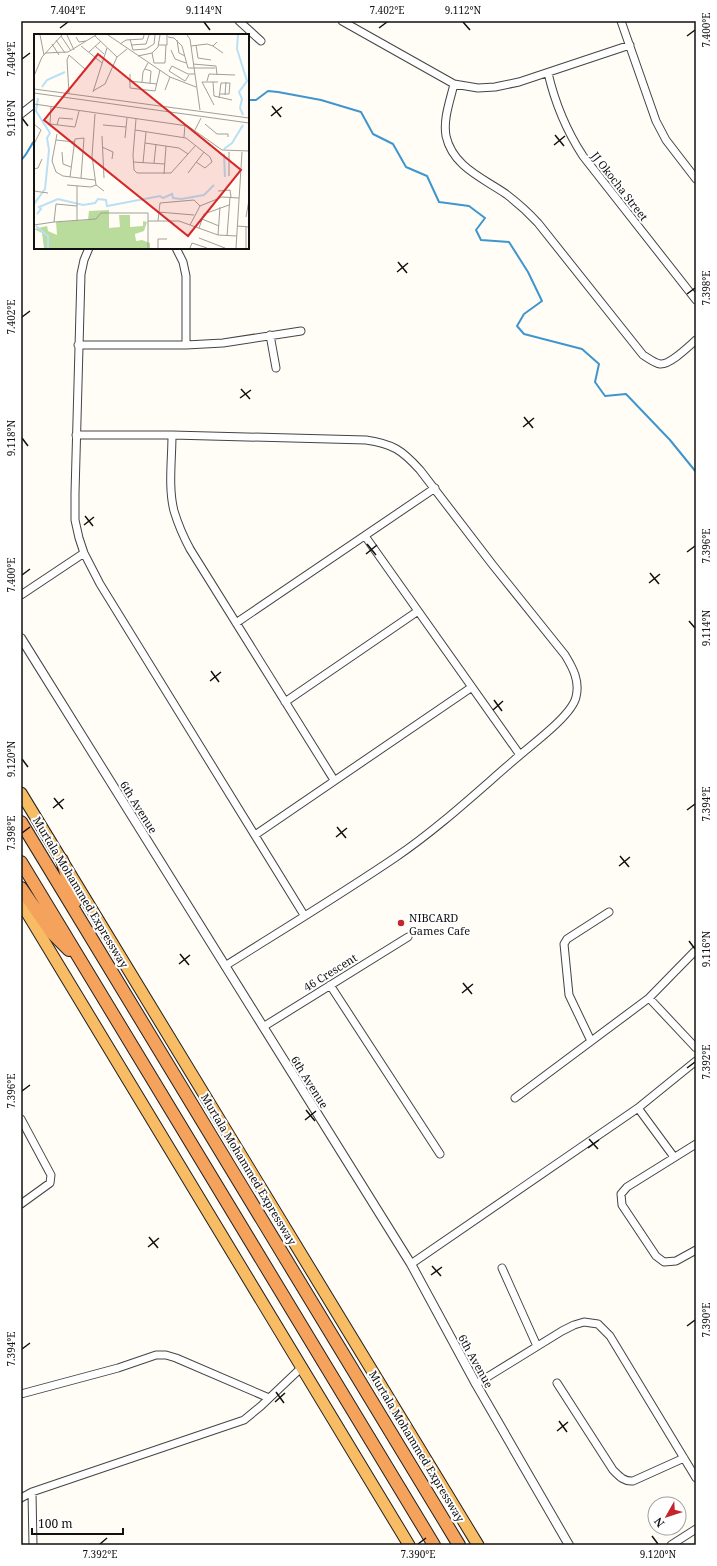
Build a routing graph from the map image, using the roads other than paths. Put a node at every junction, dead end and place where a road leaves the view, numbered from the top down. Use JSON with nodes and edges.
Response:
{"nodes":[{"id":1,"x":239,"y":21,"type":"edge"},
{"id":2,"x":342,"y":21,"type":"edge"},
{"id":3,"x":621,"y":21,"type":"edge"},
{"id":4,"x":261,"y":41,"type":"dead end"},
{"id":5,"x":630,"y":45,"type":"junction"},
{"id":6,"x":548,"y":73,"type":"junction"},
{"id":7,"x":454,"y":84,"type":"junction"},
{"id":8,"x":34,"y":104,"type":"edge"},
{"id":9,"x":21,"y":114,"type":"edge"},
{"id":10,"x":696,"y":179,"type":"edge"},
{"id":11,"x":90,"y":249,"type":"edge"},
{"id":12,"x":176,"y":249,"type":"edge"},
{"id":13,"x":696,"y":300,"type":"edge"},
{"id":14,"x":302,"y":331,"type":"dead end"},
{"id":15,"x":270,"y":335,"type":"junction"},
{"id":16,"x":696,"y":340,"type":"edge"},
{"id":17,"x":78,"y":345,"type":"junction"},
{"id":18,"x":186,"y":345,"type":"junction"},
{"id":19,"x":276,"y":368,"type":"dead end"},
{"id":20,"x":76,"y":435,"type":"junction"},
{"id":21,"x":172,"y":435,"type":"junction"},
{"id":22,"x":435,"y":488,"type":"junction"},
{"id":23,"x":365,"y":536,"type":"junction"},
{"id":24,"x":84,"y":553,"type":"junction"},
{"id":25,"x":21,"y":595,"type":"edge"},
{"id":26,"x":418,"y":611,"type":"junction"},
{"id":27,"x":236,"y":623,"type":"junction"},
{"id":28,"x":21,"y":638,"type":"edge"},
{"id":29,"x":472,"y":687,"type":"junction"},
{"id":30,"x":285,"y":702,"type":"junction"},
{"id":31,"x":520,"y":755,"type":"junction"},
{"id":32,"x":334,"y":780,"type":"junction"},
{"id":33,"x":21,"y":793,"type":"edge"},
{"id":34,"x":21,"y":822,"type":"edge"},
{"id":35,"x":254,"y":835,"type":"junction"},
{"id":36,"x":62,"y":860,"type":"junction"},
{"id":37,"x":21,"y":862,"type":"edge"},
{"id":38,"x":21,"y":888,"type":"edge"},
{"id":39,"x":21,"y":903,"type":"edge"},
{"id":40,"x":609,"y":912,"type":"dead end"},
{"id":41,"x":304,"y":916,"type":"junction"},
{"id":42,"x":82,"y":922,"type":"junction"},
{"id":43,"x":408,"y":937,"type":"dead end"},
{"id":44,"x":696,"y":950,"type":"edge"},
{"id":45,"x":82,"y":963,"type":"junction"},
{"id":46,"x":225,"y":966,"type":"junction"},
{"id":47,"x":330,"y":985,"type":"junction"},
{"id":48,"x":649,"y":998,"type":"junction"},
{"id":49,"x":263,"y":1027,"type":"junction"},
{"id":50,"x":592,"y":1041,"type":"junction"},
{"id":51,"x":696,"y":1048,"type":"edge"},
{"id":52,"x":696,"y":1061,"type":"edge"},
{"id":53,"x":515,"y":1098,"type":"dead end"},
{"id":54,"x":638,"y":1108,"type":"junction"},
{"id":55,"x":21,"y":1119,"type":"edge"},
{"id":56,"x":696,"y":1144,"type":"edge"},
{"id":57,"x":440,"y":1154,"type":"dead end"},
{"id":58,"x":674,"y":1157,"type":"junction"},
{"id":59,"x":21,"y":1204,"type":"edge"},
{"id":60,"x":696,"y":1250,"type":"edge"},
{"id":61,"x":411,"y":1264,"type":"junction"},
{"id":62,"x":502,"y":1268,"type":"dead end"},
{"id":63,"x":537,"y":1346,"type":"junction"},
{"id":64,"x":302,"y":1367,"type":"junction"},
{"id":65,"x":557,"y":1383,"type":"dead end"},
{"id":66,"x":476,"y":1384,"type":"junction"},
{"id":67,"x":21,"y":1394,"type":"edge"},
{"id":68,"x":269,"y":1398,"type":"junction"},
{"id":69,"x":684,"y":1458,"type":"junction"},
{"id":70,"x":696,"y":1478,"type":"edge"},
{"id":71,"x":32,"y":1492,"type":"junction"},
{"id":72,"x":21,"y":1498,"type":"edge"},
{"id":73,"x":696,"y":1529,"type":"edge"},
{"id":74,"x":33,"y":1545,"type":"edge"},
{"id":75,"x":409,"y":1545,"type":"edge"},
{"id":76,"x":434,"y":1545,"type":"edge"},
{"id":77,"x":459,"y":1545,"type":"edge"},
{"id":78,"x":478,"y":1545,"type":"edge"},
{"id":79,"x":569,"y":1545,"type":"edge"},
{"id":80,"x":671,"y":1545,"type":"edge"}],
"edges":[{"from":1,"to":4,"type":"street"},
{"from":2,"to":7,"type":"street"},
{"from":3,"to":5,"type":"street"},
{"from":5,"to":6,"type":"street"},
{"from":5,"to":10,"type":"street"},
{"from":6,"to":7,"type":"street"},
{"from":6,"to":13,"type":"street","name":"JJ Okocha Street"},
{"from":7,"to":16,"type":"street"},
{"from":8,"to":9,"type":"street"},
{"from":11,"to":17,"type":"street"},
{"from":12,"to":18,"type":"street"},
{"from":14,"to":15,"type":"street"},
{"from":15,"to":18,"type":"street"},
{"from":15,"to":19,"type":"street"},
{"from":17,"to":18,"type":"street"},
{"from":17,"to":20,"type":"street"},
{"from":20,"to":21,"type":"street"},
{"from":20,"to":24,"type":"street"},
{"from":21,"to":22,"type":"street"},
{"from":21,"to":27,"type":"street"},
{"from":22,"to":23,"type":"street"},
{"from":22,"to":31,"type":"street"},
{"from":23,"to":26,"type":"street"},
{"from":23,"to":27,"type":"street"},
{"from":24,"to":25,"type":"street"},
{"from":24,"to":35,"type":"street"},
{"from":26,"to":29,"type":"street"},
{"from":26,"to":30,"type":"street"},
{"from":27,"to":30,"type":"street"},
{"from":28,"to":46,"type":"street","name":"6th Avenue"},
{"from":29,"to":31,"type":"street"},
{"from":29,"to":32,"type":"street"},
{"from":30,"to":32,"type":"street"},
{"from":31,"to":41,"type":"street"},
{"from":32,"to":35,"type":"street"},
{"from":33,"to":36,"type":"highway","name":"Murtala Mohammed Expressway"},
{"from":34,"to":42,"type":"highway","name":"Murtala Mohammed Expressway"},
{"from":35,"to":41,"type":"street"},
{"from":36,"to":42,"type":"highway"},
{"from":36,"to":78,"type":"highway","name":"Murtala Mohammed Expressway"},
{"from":37,"to":45,"type":"highway"},
{"from":38,"to":45,"type":"highway"},
{"from":39,"to":64,"type":"highway"},
{"from":40,"to":50,"type":"street"},
{"from":41,"to":46,"type":"street"},
{"from":42,"to":77,"type":"highway","name":"Murtala Mohammed Expressway"},
{"from":43,"to":47,"type":"street","name":"46 Crescent"},
{"from":44,"to":48,"type":"street"},
{"from":45,"to":76,"type":"highway"},
{"from":46,"to":49,"type":"street","name":"6th Avenue"},
{"from":47,"to":49,"type":"street","name":"46 Crescent"},
{"from":47,"to":57,"type":"street"},
{"from":48,"to":50,"type":"street"},
{"from":48,"to":51,"type":"street"},
{"from":49,"to":61,"type":"street","name":"6th Avenue"},
{"from":50,"to":53,"type":"street"},
{"from":52,"to":54,"type":"street"},
{"from":54,"to":58,"type":"street"},
{"from":54,"to":61,"type":"street"},
{"from":55,"to":59,"type":"street"},
{"from":56,"to":58,"type":"street"},
{"from":58,"to":60,"type":"street"},
{"from":61,"to":66,"type":"street","name":"6th Avenue"},
{"from":62,"to":63,"type":"street"},
{"from":63,"to":66,"type":"street"},
{"from":63,"to":69,"type":"street"},
{"from":64,"to":68,"type":"street"},
{"from":64,"to":75,"type":"highway"},
{"from":65,"to":69,"type":"street"},
{"from":66,"to":79,"type":"street","name":"6th Avenue"},
{"from":67,"to":68,"type":"street"},
{"from":68,"to":71,"type":"street"},
{"from":69,"to":70,"type":"street"},
{"from":71,"to":72,"type":"street"},
{"from":71,"to":74,"type":"street"},
{"from":73,"to":80,"type":"street"}]}
